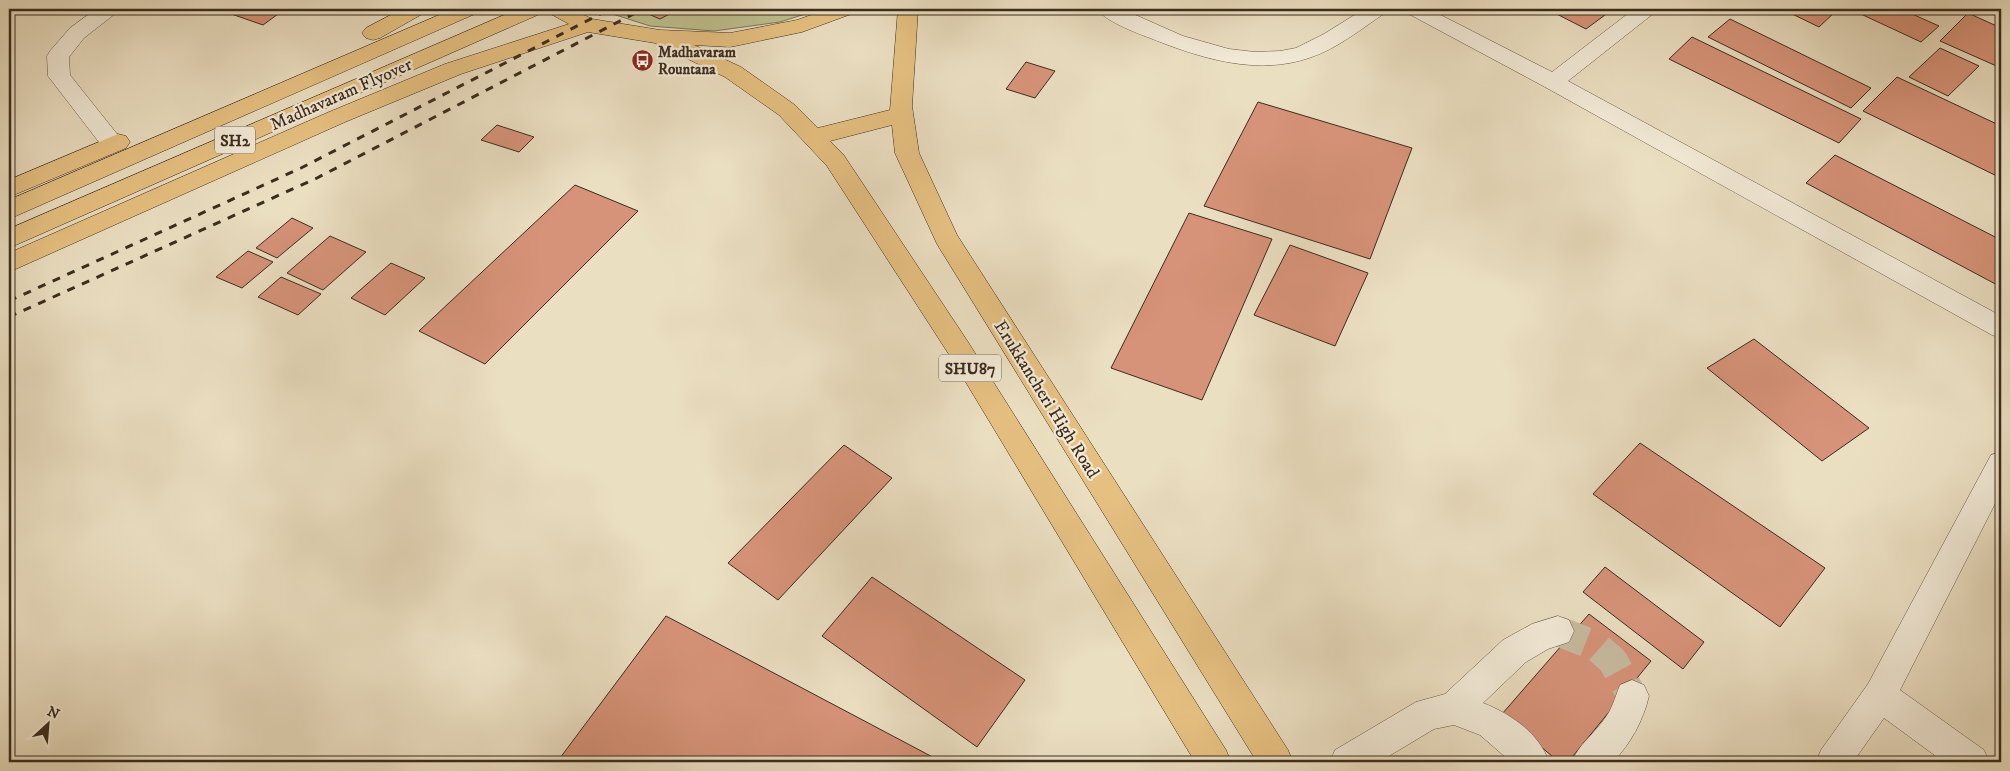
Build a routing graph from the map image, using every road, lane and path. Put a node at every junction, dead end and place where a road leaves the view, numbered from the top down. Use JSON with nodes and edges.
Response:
{"nodes":[{"id":1,"x":109,"y":9,"type":"edge"},
{"id":2,"x":417,"y":9,"type":"edge"},
{"id":3,"x":470,"y":9,"type":"edge"},
{"id":4,"x":535,"y":9,"type":"edge"},
{"id":5,"x":556,"y":9,"type":"edge"},
{"id":6,"x":847,"y":9,"type":"edge"},
{"id":7,"x":908,"y":9,"type":"edge"},
{"id":8,"x":1107,"y":9,"type":"edge"},
{"id":9,"x":1378,"y":9,"type":"edge"},
{"id":10,"x":1414,"y":9,"type":"edge"},
{"id":11,"x":1647,"y":9,"type":"edge"},
{"id":12,"x":587,"y":25,"type":"junction"},
{"id":13,"x":660,"y":37,"type":"junction"},
{"id":14,"x":1553,"y":82,"type":"junction"},
{"id":15,"x":902,"y":115,"type":"junction"},
{"id":16,"x":813,"y":137,"type":"junction"},
{"id":17,"x":113,"y":144,"type":"junction"},
{"id":18,"x":9,"y":188,"type":"edge"},
{"id":19,"x":9,"y":210,"type":"edge"},
{"id":20,"x":9,"y":239,"type":"edge"},
{"id":21,"x":9,"y":263,"type":"edge"},
{"id":22,"x":2001,"y":328,"type":"edge"},
{"id":23,"x":2001,"y":464,"type":"edge"},
{"id":24,"x":1558,"y":631,"type":"tunnel mouth"},
{"id":25,"x":1880,"y":695,"type":"junction"},
{"id":26,"x":1632,"y":696,"type":"dead end"},
{"id":27,"x":1454,"y":709,"type":"junction"},
{"id":28,"x":1214,"y":762,"type":"edge"},
{"id":29,"x":1276,"y":762,"type":"edge"},
{"id":30,"x":1347,"y":762,"type":"edge"},
{"id":31,"x":1532,"y":762,"type":"edge"},
{"id":32,"x":1589,"y":762,"type":"edge"},
{"id":33,"x":1833,"y":762,"type":"edge"},
{"id":34,"x":1972,"y":762,"type":"edge"}],
"edges":[{"from":1,"to":17,"type":"lane"},
{"from":2,"to":17,"type":"main road"},
{"from":3,"to":19,"type":"main road","name":"Madhavaram Flyover","number":"SH2"},
{"from":4,"to":20,"type":"main road","name":"Madhavaram Flyover","number":"SH2"},
{"from":5,"to":12,"type":"main road","number":"SHU87"},
{"from":6,"to":13,"type":"main road","number":"SHU87"},
{"from":7,"to":15,"type":"main road","name":"Erukkancheri High Road","number":"SHU87"},
{"from":8,"to":9,"type":"lane"},
{"from":10,"to":14,"type":"lane"},
{"from":11,"to":14,"type":"lane"},
{"from":12,"to":13,"type":"main road","number":"SHU87"},
{"from":12,"to":21,"type":"main road"},
{"from":13,"to":16,"type":"main road","number":"SHU87"},
{"from":14,"to":22,"type":"lane"},
{"from":15,"to":16,"type":"main road"},
{"from":15,"to":29,"type":"main road","name":"Erukkancheri High Road","number":"SHU87"},
{"from":16,"to":28,"type":"main road","number":"SHU87"},
{"from":17,"to":18,"type":"main road"},
{"from":23,"to":25,"type":"lane"},
{"from":24,"to":27,"type":"lane"},
{"from":25,"to":33,"type":"lane"},
{"from":25,"to":34,"type":"lane"},
{"from":26,"to":32,"type":"lane"},
{"from":27,"to":30,"type":"lane"},
{"from":27,"to":31,"type":"lane"}]}
